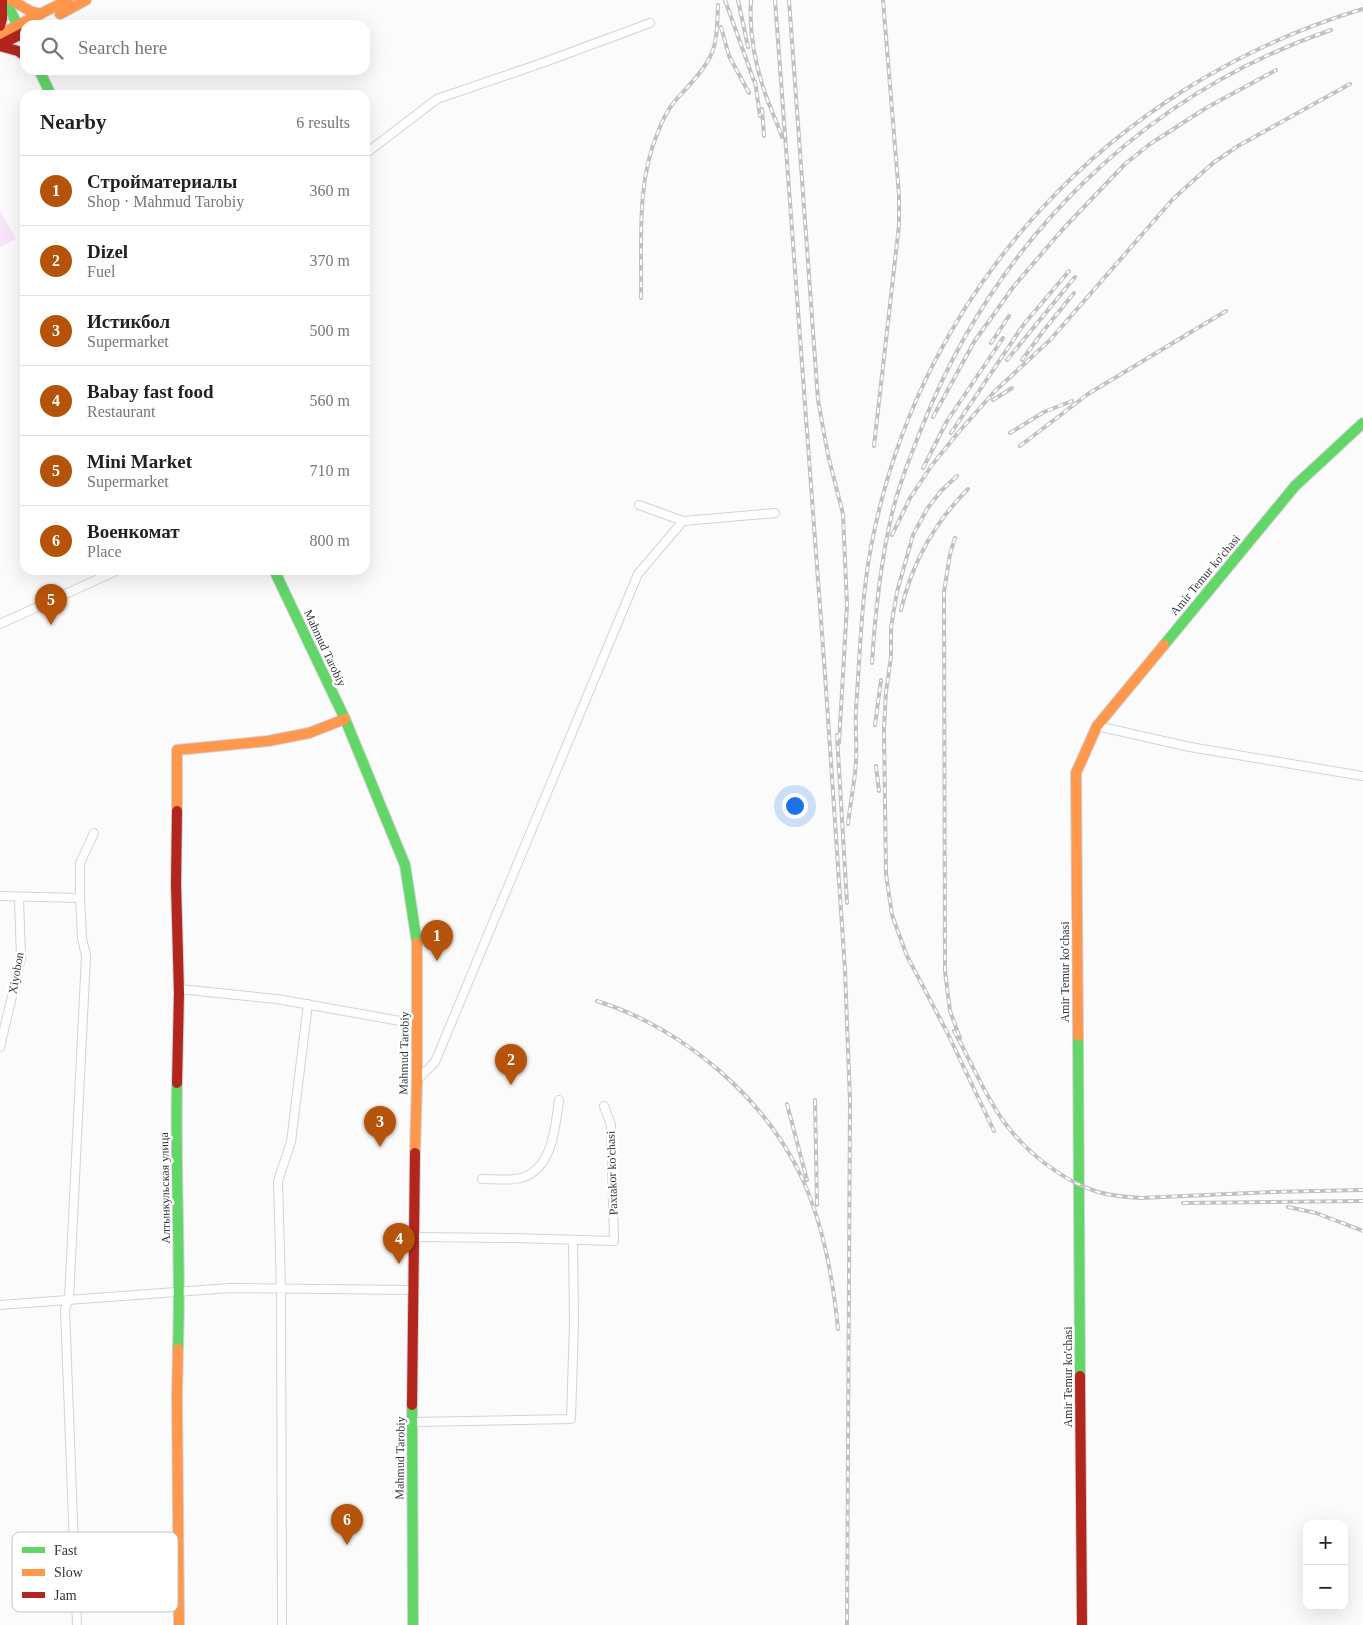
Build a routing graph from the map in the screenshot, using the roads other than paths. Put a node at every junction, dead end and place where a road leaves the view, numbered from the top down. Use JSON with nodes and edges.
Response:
{"nodes":[{"id":1,"x":3,"y":0,"type":"edge"},
{"id":2,"x":11,"y":0,"type":"edge"},
{"id":3,"x":68,"y":0,"type":"edge"},
{"id":4,"x":86,"y":0,"type":"edge"},
{"id":5,"x":41,"y":14,"type":"junction"},
{"id":6,"x":35,"y":20,"type":"edge"},
{"id":7,"x":48,"y":20,"type":"edge"},
{"id":8,"x":650,"y":23,"type":"dead end"},
{"id":9,"x":0,"y":26,"type":"edge"},
{"id":10,"x":20,"y":30,"type":"edge"},
{"id":11,"x":20,"y":33,"type":"edge"},
{"id":12,"x":0,"y":34,"type":"edge"},
{"id":13,"x":20,"y":34,"type":"edge"},
{"id":14,"x":0,"y":46,"type":"edge"},
{"id":15,"x":20,"y":52,"type":"edge"},
{"id":16,"x":41,"y":75,"type":"edge"},
{"id":17,"x":49,"y":90,"type":"edge"},
{"id":18,"x":370,"y":150,"type":"edge"},
{"id":19,"x":1363,"y":423,"type":"edge"},
{"id":20,"x":639,"y":505,"type":"dead end"},
{"id":21,"x":775,"y":513,"type":"dead end"},
{"id":22,"x":683,"y":521,"type":"junction"},
{"id":23,"x":107,"y":575,"type":"edge"},
{"id":24,"x":276,"y":575,"type":"edge"},
{"id":25,"x":0,"y":624,"type":"edge"},
{"id":26,"x":345,"y":720,"type":"junction"},
{"id":27,"x":1097,"y":726,"type":"junction"},
{"id":28,"x":1363,"y":776,"type":"edge"},
{"id":29,"x":94,"y":833,"type":"dead end"},
{"id":30,"x":0,"y":896,"type":"edge"},
{"id":31,"x":19,"y":898,"type":"junction"},
{"id":32,"x":80,"y":898,"type":"junction"},
{"id":33,"x":179,"y":989,"type":"junction"},
{"id":34,"x":308,"y":1004,"type":"junction"},
{"id":35,"x":418,"y":1024,"type":"junction"},
{"id":36,"x":0,"y":1047,"type":"edge"},
{"id":37,"x":417,"y":1080,"type":"junction"},
{"id":38,"x":559,"y":1100,"type":"dead end"},
{"id":39,"x":604,"y":1106,"type":"dead end"},
{"id":40,"x":482,"y":1179,"type":"dead end"},
{"id":41,"x":414,"y":1237,"type":"junction"},
{"id":42,"x":573,"y":1241,"type":"junction"},
{"id":43,"x":281,"y":1289,"type":"junction"},
{"id":44,"x":180,"y":1290,"type":"junction"},
{"id":45,"x":413,"y":1290,"type":"junction"},
{"id":46,"x":69,"y":1299,"type":"junction"},
{"id":47,"x":0,"y":1305,"type":"edge"},
{"id":48,"x":413,"y":1422,"type":"junction"},
{"id":49,"x":73,"y":1532,"type":"edge"},
{"id":50,"x":77,"y":1612,"type":"edge"},
{"id":51,"x":77,"y":1625,"type":"edge"},
{"id":52,"x":179,"y":1625,"type":"edge"},
{"id":53,"x":282,"y":1625,"type":"edge"},
{"id":54,"x":413,"y":1625,"type":"edge"},
{"id":55,"x":1082,"y":1625,"type":"edge"}],
"edges":[{"from":1,"to":9,"type":"main road"},
{"from":1,"to":10,"type":"main road"},
{"from":2,"to":5,"type":"main road"},
{"from":3,"to":5,"type":"main road"},
{"from":4,"to":7,"type":"main road"},
{"from":5,"to":6,"type":"main road"},
{"from":8,"to":18,"type":"street"},
{"from":11,"to":12,"type":"main road"},
{"from":13,"to":14,"type":"main road"},
{"from":14,"to":15,"type":"main road"},
{"from":16,"to":17,"type":"main road"},
{"from":19,"to":27,"type":"main road","name":"Amir Temur ko'chasi"},
{"from":20,"to":22,"type":"street"},
{"from":21,"to":22,"type":"street"},
{"from":22,"to":37,"type":"street"},
{"from":23,"to":25,"type":"street"},
{"from":24,"to":26,"type":"main road","name":"Mahmud Tarobiy"},
{"from":26,"to":33,"type":"main road","name":"Алтынкульская улица"},
{"from":26,"to":35,"type":"main road","name":"Mahmud Tarobiy"},
{"from":27,"to":28,"type":"street"},
{"from":27,"to":55,"type":"main road","name":"Amir Temur ko'chasi"},
{"from":29,"to":32,"type":"street"},
{"from":30,"to":31,"type":"street"},
{"from":31,"to":32,"type":"street"},
{"from":31,"to":36,"type":"street","name":"Xiyobon"},
{"from":32,"to":46,"type":"street"},
{"from":33,"to":34,"type":"street"},
{"from":33,"to":44,"type":"main road","name":"Алтынкульская улица"},
{"from":34,"to":35,"type":"street"},
{"from":34,"to":43,"type":"street"},
{"from":35,"to":37,"type":"main road","name":"Mahmud Tarobiy"},
{"from":37,"to":41,"type":"main road","name":"Mahmud Tarobiy"},
{"from":38,"to":40,"type":"street"},
{"from":39,"to":42,"type":"street","name":"Paxtakor ko'chasi"},
{"from":41,"to":42,"type":"street"},
{"from":41,"to":45,"type":"main road","name":"Mahmud Tarobiy"},
{"from":42,"to":48,"type":"street"},
{"from":43,"to":44,"type":"street"},
{"from":43,"to":45,"type":"street"},
{"from":43,"to":53,"type":"street"},
{"from":44,"to":46,"type":"street"},
{"from":44,"to":52,"type":"main road","name":"Алтынкульская улица"},
{"from":45,"to":48,"type":"main road","name":"Mahmud Tarobiy"},
{"from":46,"to":47,"type":"street"},
{"from":46,"to":49,"type":"street"},
{"from":48,"to":54,"type":"main road","name":"Mahmud Tarobiy"},
{"from":50,"to":51,"type":"street"}]}
